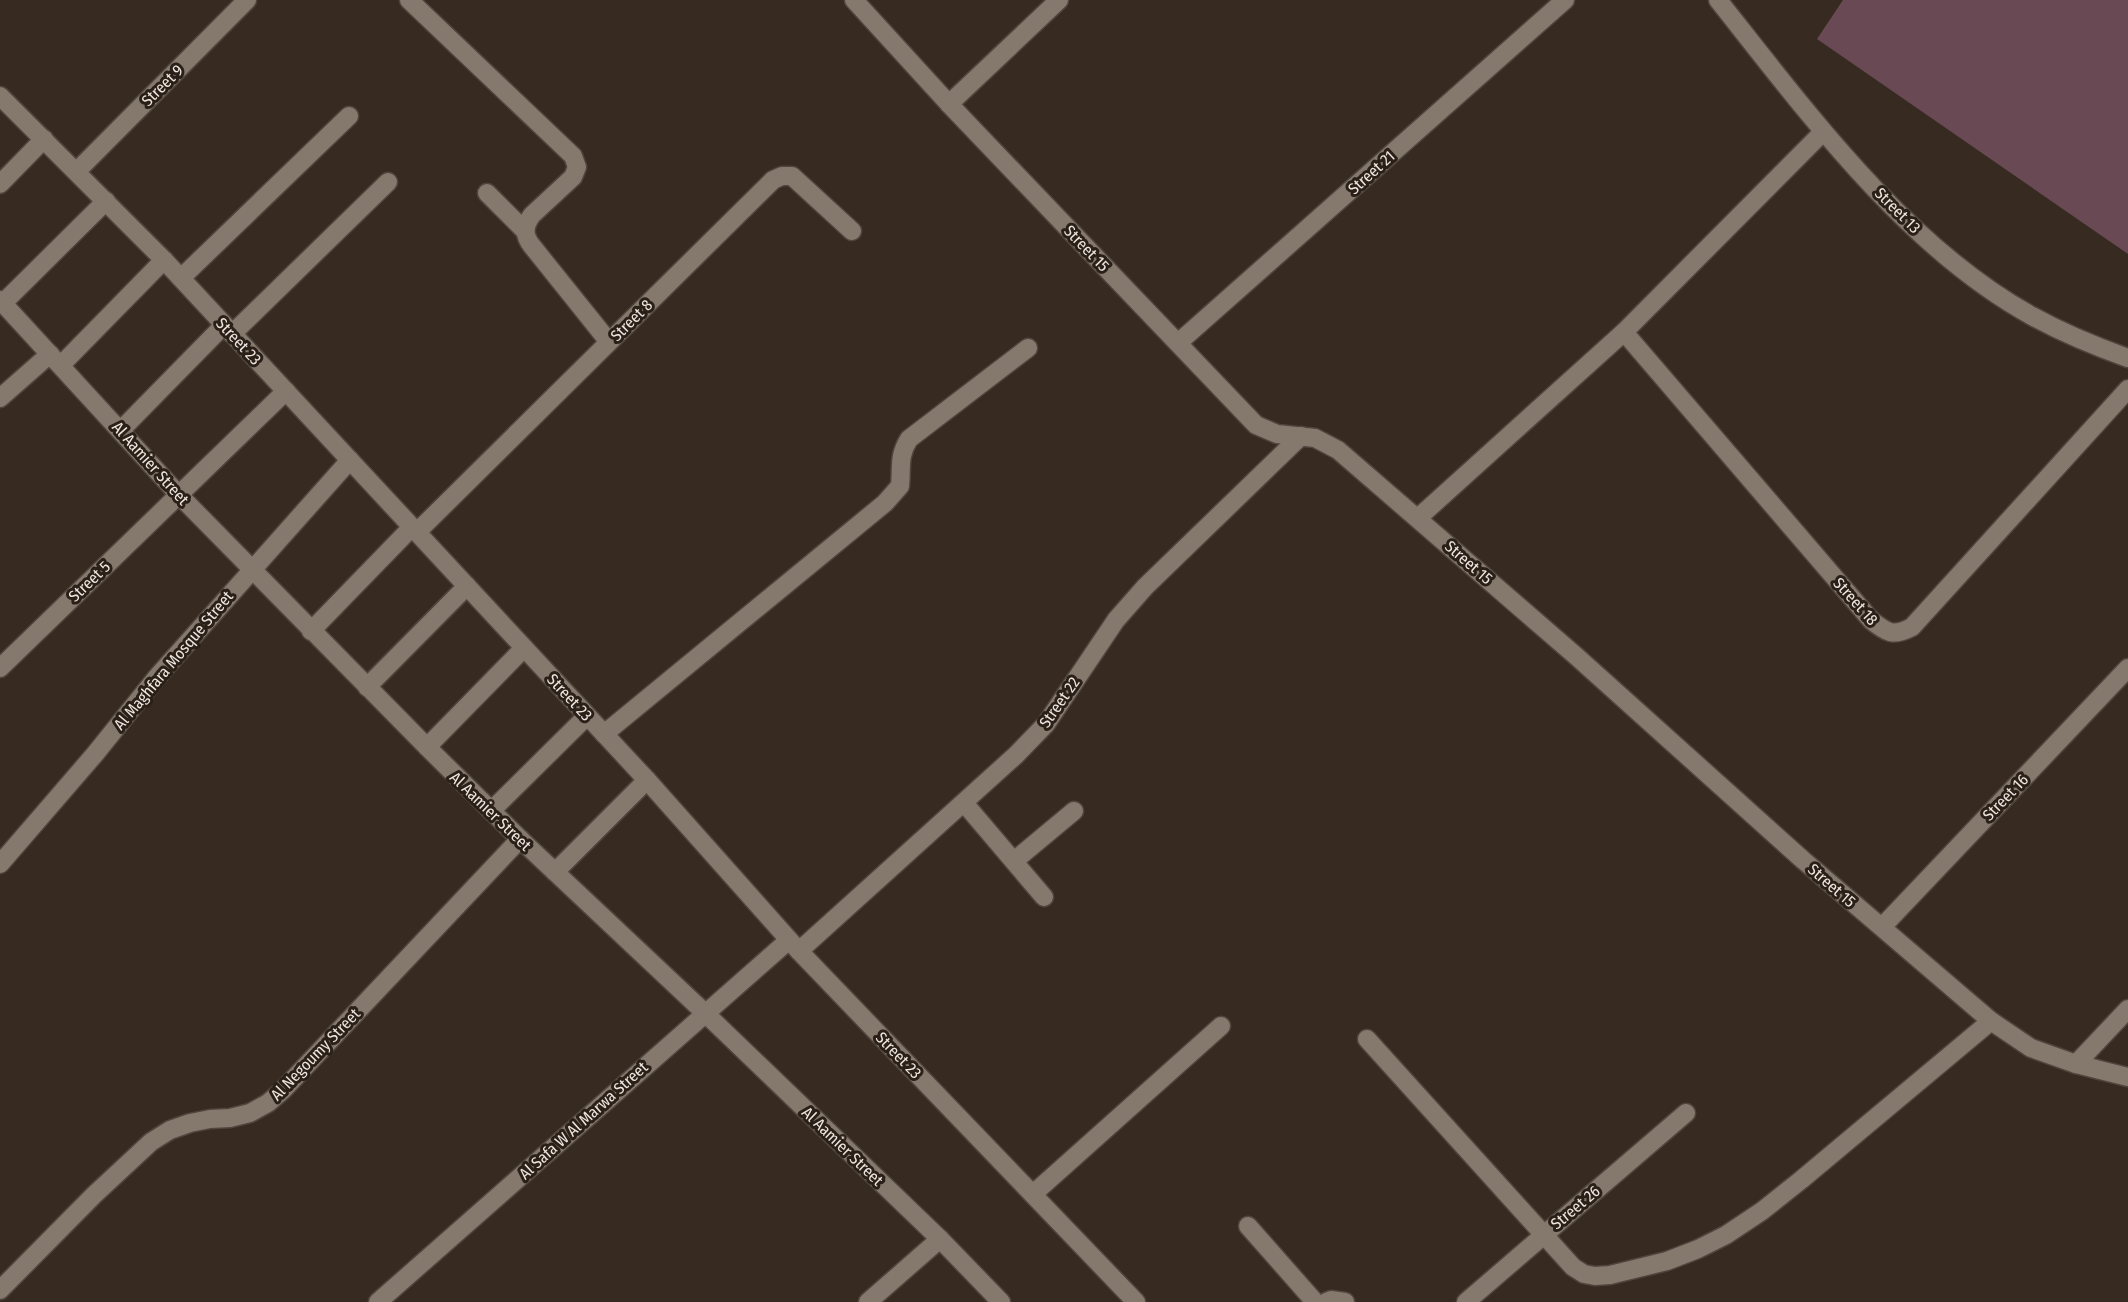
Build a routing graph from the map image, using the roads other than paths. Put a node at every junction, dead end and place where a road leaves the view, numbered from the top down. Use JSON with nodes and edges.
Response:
{"nodes":[{"id":1,"x":247,"y":0,"type":"edge"},
{"id":2,"x":409,"y":0,"type":"edge"},
{"id":3,"x":854,"y":0,"type":"edge"},
{"id":4,"x":1059,"y":0,"type":"edge"},
{"id":5,"x":1565,"y":0,"type":"edge"},
{"id":6,"x":1718,"y":0,"type":"edge"},
{"id":7,"x":0,"y":96,"type":"edge"},
{"id":8,"x":949,"y":104,"type":"junction"},
{"id":9,"x":349,"y":116,"type":"dead end"},
{"id":10,"x":1823,"y":132,"type":"junction"},
{"id":11,"x":44,"y":139,"type":"junction"},
{"id":12,"x":77,"y":171,"type":"junction"},
{"id":13,"x":388,"y":182,"type":"dead end"},
{"id":14,"x":0,"y":184,"type":"edge"},
{"id":15,"x":487,"y":193,"type":"dead end"},
{"id":16,"x":105,"y":201,"type":"junction"},
{"id":17,"x":525,"y":231,"type":"junction"},
{"id":18,"x":852,"y":231,"type":"dead end"},
{"id":19,"x":164,"y":260,"type":"junction"},
{"id":20,"x":181,"y":278,"type":"junction"},
{"id":21,"x":1,"y":302,"type":"edge"},
{"id":22,"x":228,"y":329,"type":"junction"},
{"id":23,"x":1624,"y":332,"type":"junction"},
{"id":24,"x":609,"y":342,"type":"junction"},
{"id":25,"x":1178,"y":343,"type":"junction"},
{"id":26,"x":1029,"y":348,"type":"dead end"},
{"id":27,"x":2128,"y":358,"type":"edge"},
{"id":28,"x":55,"y":359,"type":"junction"},
{"id":29,"x":2128,"y":389,"type":"edge"},
{"id":30,"x":286,"y":391,"type":"junction"},
{"id":31,"x":0,"y":398,"type":"edge"},
{"id":32,"x":121,"y":430,"type":"junction"},
{"id":33,"x":1301,"y":436,"type":"junction"},
{"id":34,"x":350,"y":460,"type":"junction"},
{"id":35,"x":179,"y":495,"type":"junction"},
{"id":36,"x":1419,"y":518,"type":"junction"},
{"id":37,"x":414,"y":530,"type":"junction"},
{"id":38,"x":251,"y":569,"type":"junction"},
{"id":39,"x":467,"y":586,"type":"junction"},
{"id":40,"x":311,"y":631,"type":"junction"},
{"id":41,"x":524,"y":648,"type":"junction"},
{"id":42,"x":0,"y":668,"type":"edge"},
{"id":43,"x":2128,"y":668,"type":"edge"},
{"id":44,"x":367,"y":687,"type":"junction"},
{"id":45,"x":587,"y":716,"type":"junction"},
{"id":46,"x":604,"y":734,"type":"junction"},
{"id":47,"x":427,"y":747,"type":"junction"},
{"id":48,"x":647,"y":780,"type":"junction"},
{"id":49,"x":964,"y":804,"type":"junction"},
{"id":50,"x":1074,"y":811,"type":"dead end"},
{"id":51,"x":491,"y":812,"type":"junction"},
{"id":52,"x":520,"y":839,"type":"junction"},
{"id":53,"x":1014,"y":861,"type":"junction"},
{"id":54,"x":0,"y":864,"type":"edge"},
{"id":55,"x":555,"y":872,"type":"junction"},
{"id":56,"x":1044,"y":897,"type":"dead end"},
{"id":57,"x":1881,"y":927,"type":"junction"},
{"id":58,"x":794,"y":946,"type":"junction"},
{"id":59,"x":2128,"y":1010,"type":"edge"},
{"id":60,"x":705,"y":1013,"type":"junction"},
{"id":61,"x":1991,"y":1021,"type":"junction"},
{"id":62,"x":1221,"y":1026,"type":"dead end"},
{"id":63,"x":1367,"y":1039,"type":"dead end"},
{"id":64,"x":2076,"y":1064,"type":"junction"},
{"id":65,"x":2128,"y":1077,"type":"edge"},
{"id":66,"x":1686,"y":1113,"type":"dead end"},
{"id":67,"x":1032,"y":1194,"type":"junction"},
{"id":68,"x":1248,"y":1226,"type":"dead end"},
{"id":69,"x":1543,"y":1234,"type":"junction"},
{"id":70,"x":940,"y":1239,"type":"junction"},
{"id":71,"x":0,"y":1290,"type":"edge"},
{"id":72,"x":378,"y":1302,"type":"edge"},
{"id":73,"x":868,"y":1302,"type":"edge"},
{"id":74,"x":1001,"y":1302,"type":"edge"},
{"id":75,"x":1136,"y":1302,"type":"edge"},
{"id":76,"x":1315,"y":1302,"type":"edge"},
{"id":77,"x":1326,"y":1302,"type":"edge"},
{"id":78,"x":1345,"y":1302,"type":"edge"},
{"id":79,"x":1466,"y":1302,"type":"edge"}],
"edges":[{"from":1,"to":12,"type":"street","name":"Street 9"},
{"from":2,"to":17,"type":"street"},
{"from":3,"to":8,"type":"street","name":"Street 15"},
{"from":4,"to":8,"type":"street"},
{"from":5,"to":25,"type":"street","name":"Street 21"},
{"from":6,"to":10,"type":"street","name":"Street 13"},
{"from":7,"to":11,"type":"street","name":"Street 23"},
{"from":8,"to":25,"type":"street","name":"Street 15"},
{"from":9,"to":20,"type":"street"},
{"from":10,"to":23,"type":"street"},
{"from":10,"to":27,"type":"street","name":"Street 13"},
{"from":11,"to":12,"type":"street","name":"Street 23"},
{"from":11,"to":14,"type":"street"},
{"from":12,"to":16,"type":"street","name":"Street 23"},
{"from":13,"to":22,"type":"street"},
{"from":15,"to":17,"type":"street"},
{"from":16,"to":19,"type":"street","name":"Street 23"},
{"from":16,"to":21,"type":"street"},
{"from":17,"to":24,"type":"street"},
{"from":18,"to":24,"type":"street","name":"Street 8"},
{"from":19,"to":20,"type":"street","name":"Street 23"},
{"from":19,"to":28,"type":"street"},
{"from":20,"to":22,"type":"street","name":"Street 23"},
{"from":21,"to":28,"type":"street","name":"Al Aamier Street"},
{"from":22,"to":30,"type":"street","name":"Street 23"},
{"from":22,"to":32,"type":"street"},
{"from":23,"to":29,"type":"street","name":"Street 18"},
{"from":23,"to":36,"type":"street"},
{"from":24,"to":37,"type":"street","name":"Street 8"},
{"from":25,"to":33,"type":"street","name":"Street 15"},
{"from":26,"to":46,"type":"street"},
{"from":28,"to":31,"type":"street"},
{"from":28,"to":32,"type":"street","name":"Al Aamier Street"},
{"from":30,"to":34,"type":"street","name":"Street 23"},
{"from":30,"to":35,"type":"street","name":"Street 5"},
{"from":32,"to":35,"type":"street","name":"Al Aamier Street"},
{"from":33,"to":36,"type":"street","name":"Street 15"},
{"from":33,"to":49,"type":"street","name":"Street 22"},
{"from":34,"to":37,"type":"street","name":"Street 23"},
{"from":34,"to":38,"type":"street","name":"Al Maghfara Mosque Street"},
{"from":35,"to":38,"type":"street","name":"Al Aamier Street"},
{"from":35,"to":42,"type":"street","name":"Street 5"},
{"from":36,"to":57,"type":"street","name":"Street 15"},
{"from":37,"to":39,"type":"street","name":"Street 23"},
{"from":37,"to":40,"type":"street","name":"Street 8"},
{"from":38,"to":40,"type":"street","name":"Al Aamier Street"},
{"from":38,"to":54,"type":"street","name":"Al Maghfara Mosque Street"},
{"from":39,"to":41,"type":"street","name":"Street 23"},
{"from":39,"to":44,"type":"street"},
{"from":40,"to":44,"type":"street","name":"Al Aamier Street"},
{"from":41,"to":45,"type":"street","name":"Street 23"},
{"from":41,"to":47,"type":"street"},
{"from":43,"to":57,"type":"street","name":"Street 16"},
{"from":44,"to":47,"type":"street","name":"Al Aamier Street"},
{"from":45,"to":46,"type":"street","name":"Street 23"},
{"from":45,"to":51,"type":"street"},
{"from":46,"to":48,"type":"street","name":"Street 23"},
{"from":47,"to":51,"type":"street","name":"Al Aamier Street"},
{"from":48,"to":55,"type":"street"},
{"from":48,"to":58,"type":"street","name":"Street 23"},
{"from":49,"to":53,"type":"street"},
{"from":49,"to":58,"type":"street","name":"Street 22"},
{"from":50,"to":53,"type":"street"},
{"from":51,"to":52,"type":"street","name":"Al Aamier Street"},
{"from":52,"to":55,"type":"street","name":"Al Aamier Street"},
{"from":52,"to":71,"type":"street","name":"Al Negoumy Street"},
{"from":53,"to":56,"type":"street"},
{"from":55,"to":60,"type":"street","name":"Al Aamier Street"},
{"from":57,"to":61,"type":"street","name":"Street 15"},
{"from":58,"to":60,"type":"street","name":"Al Safa W Al Marwa Street"},
{"from":58,"to":67,"type":"street","name":"Street 23"},
{"from":59,"to":64,"type":"street"},
{"from":60,"to":70,"type":"street","name":"Al Aamier Street"},
{"from":60,"to":72,"type":"street","name":"Al Safa W Al Marwa Street"},
{"from":61,"to":64,"type":"street","name":"Street 15"},
{"from":61,"to":69,"type":"street"},
{"from":62,"to":67,"type":"street"},
{"from":63,"to":69,"type":"street"},
{"from":64,"to":65,"type":"street","name":"Street 15"},
{"from":66,"to":69,"type":"street","name":"Street 26"},
{"from":67,"to":75,"type":"street","name":"Street 23"},
{"from":68,"to":76,"type":"street"},
{"from":69,"to":79,"type":"street","name":"Street 26"},
{"from":70,"to":73,"type":"street"},
{"from":70,"to":74,"type":"street","name":"Al Aamier Street"},
{"from":77,"to":78,"type":"street"}]}
